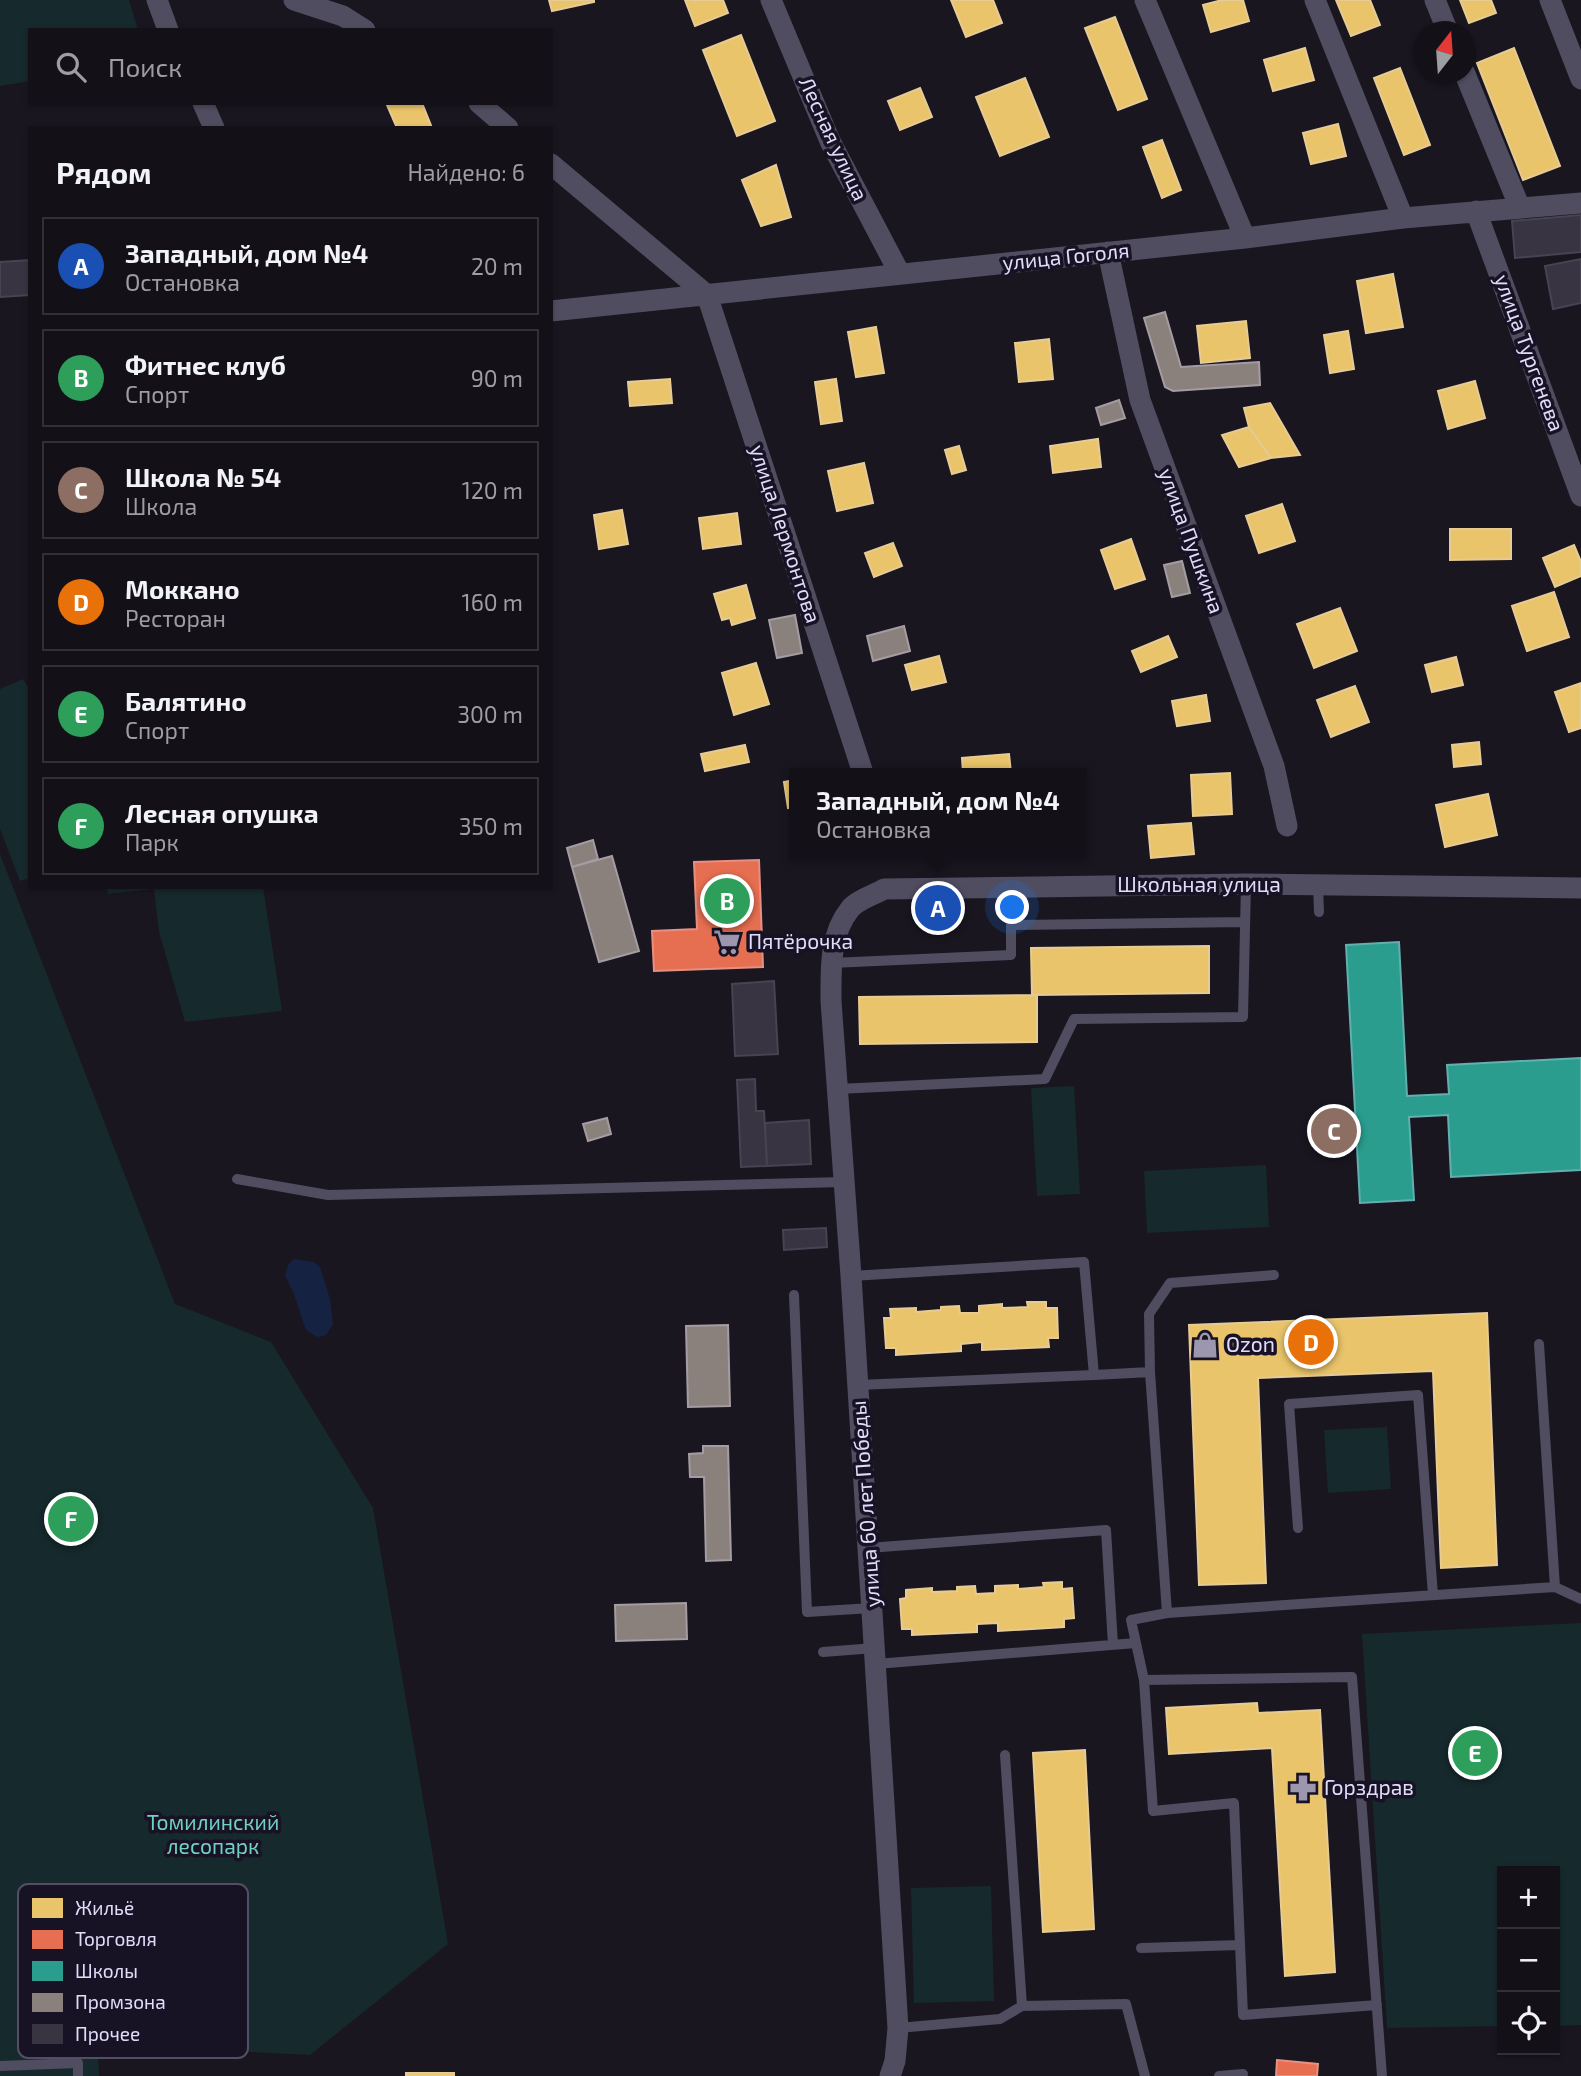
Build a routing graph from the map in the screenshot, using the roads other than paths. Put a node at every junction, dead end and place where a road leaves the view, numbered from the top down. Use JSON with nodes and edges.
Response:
{"nodes":[{"id":1,"x":157,"y":0,"type":"edge"},
{"id":2,"x":294,"y":0,"type":"edge"},
{"id":3,"x":771,"y":0,"type":"edge"},
{"id":4,"x":1145,"y":0,"type":"edge"},
{"id":5,"x":1315,"y":0,"type":"edge"},
{"id":6,"x":1435,"y":0,"type":"edge"},
{"id":7,"x":1550,"y":0,"type":"edge"},
{"id":8,"x":1444,"y":21,"type":"edge"},
{"id":9,"x":167,"y":28,"type":"edge"},
{"id":10,"x":362,"y":28,"type":"edge"},
{"id":11,"x":1581,"y":79,"type":"edge"},
{"id":12,"x":1469,"y":84,"type":"edge"},
{"id":13,"x":204,"y":105,"type":"edge"},
{"id":14,"x":481,"y":105,"type":"edge"},
{"id":15,"x":213,"y":126,"type":"edge"},
{"id":16,"x":506,"y":126,"type":"edge"},
{"id":17,"x":553,"y":166,"type":"edge"},
{"id":18,"x":1581,"y":203,"type":"edge"},
{"id":19,"x":1520,"y":208,"type":"junction"},
{"id":20,"x":1476,"y":211,"type":"junction"},
{"id":21,"x":1403,"y":218,"type":"junction"},
{"id":22,"x":1245,"y":238,"type":"junction"},
{"id":23,"x":1108,"y":252,"type":"junction"},
{"id":24,"x":900,"y":274,"type":"junction"},
{"id":25,"x":706,"y":295,"type":"junction"},
{"id":26,"x":553,"y":311,"type":"edge"},
{"id":27,"x":1581,"y":496,"type":"edge"},
{"id":28,"x":861,"y":768,"type":"edge"},
{"id":29,"x":1287,"y":827,"type":"dead end"},
{"id":30,"x":1246,"y":884,"type":"junction"},
{"id":31,"x":1318,"y":885,"type":"junction"},
{"id":32,"x":1581,"y":888,"type":"edge"},
{"id":33,"x":1319,"y":912,"type":"dead end"},
{"id":34,"x":1245,"y":922,"type":"junction"},
{"id":35,"x":837,"y":933,"type":"joint"},
{"id":36,"x":831,"y":963,"type":"junction"},
{"id":37,"x":838,"y":1089,"type":"junction"},
{"id":38,"x":237,"y":1180,"type":"dead end"},
{"id":39,"x":844,"y":1182,"type":"junction"},
{"id":40,"x":1274,"y":1275,"type":"dead end"},
{"id":41,"x":851,"y":1276,"type":"junction"},
{"id":42,"x":794,"y":1295,"type":"dead end"},
{"id":43,"x":1539,"y":1343,"type":"dead end"},
{"id":44,"x":1150,"y":1372,"type":"junction"},
{"id":45,"x":1094,"y":1376,"type":"junction"},
{"id":46,"x":858,"y":1385,"type":"junction"},
{"id":47,"x":1298,"y":1528,"type":"dead end"},
{"id":48,"x":869,"y":1548,"type":"junction"},
{"id":49,"x":1555,"y":1587,"type":"junction"},
{"id":50,"x":1433,"y":1595,"type":"junction"},
{"id":51,"x":1581,"y":1599,"type":"edge"},
{"id":52,"x":872,"y":1608,"type":"junction"},
{"id":53,"x":1167,"y":1613,"type":"junction"},
{"id":54,"x":1136,"y":1643,"type":"junction"},
{"id":55,"x":1113,"y":1645,"type":"junction"},
{"id":56,"x":823,"y":1651,"type":"dead end"},
{"id":57,"x":875,"y":1656,"type":"junction"},
{"id":58,"x":1144,"y":1680,"type":"junction"},
{"id":59,"x":1005,"y":1755,"type":"dead end"},
{"id":60,"x":1240,"y":1945,"type":"junction"},
{"id":61,"x":1141,"y":1948,"type":"dead end"},
{"id":62,"x":1377,"y":2005,"type":"junction"},
{"id":63,"x":1022,"y":2006,"type":"junction"},
{"id":64,"x":898,"y":2028,"type":"junction"},
{"id":65,"x":0,"y":2066,"type":"edge"},
{"id":66,"x":1243,"y":2074,"type":"dead end"},
{"id":67,"x":78,"y":2076,"type":"edge"},
{"id":68,"x":891,"y":2076,"type":"edge"},
{"id":69,"x":1145,"y":2076,"type":"edge"},
{"id":70,"x":1219,"y":2076,"type":"edge"},
{"id":71,"x":1382,"y":2076,"type":"edge"}],
"edges":[{"from":1,"to":9,"type":"street"},
{"from":2,"to":10,"type":"street"},
{"from":3,"to":24,"type":"street","name":"Лесная улица"},
{"from":4,"to":22,"type":"street"},
{"from":5,"to":21,"type":"street"},
{"from":6,"to":8,"type":"street"},
{"from":7,"to":11,"type":"street"},
{"from":12,"to":19,"type":"street"},
{"from":13,"to":15,"type":"street"},
{"from":14,"to":16,"type":"street"},
{"from":17,"to":25,"type":"street"},
{"from":18,"to":19,"type":"street","name":"улица Гоголя"},
{"from":19,"to":20,"type":"street","name":"улица Гоголя"},
{"from":20,"to":21,"type":"street","name":"улица Гоголя"},
{"from":20,"to":27,"type":"street","name":"улица Тургенева"},
{"from":21,"to":22,"type":"street","name":"улица Гоголя"},
{"from":22,"to":23,"type":"street","name":"улица Гоголя"},
{"from":23,"to":24,"type":"street","name":"улица Гоголя"},
{"from":23,"to":29,"type":"street","name":"улица Пушкина"},
{"from":24,"to":25,"type":"street","name":"улица Гоголя"},
{"from":25,"to":26,"type":"street","name":"улица Гоголя"},
{"from":25,"to":28,"type":"street","name":"улица Лермонтова"},
{"from":30,"to":31,"type":"street","name":"Школьная улица"},
{"from":30,"to":34,"type":"lane"},
{"from":30,"to":35,"type":"street","name":"Школьная улица"},
{"from":31,"to":32,"type":"street","name":"Школьная улица"},
{"from":31,"to":33,"type":"lane"},
{"from":34,"to":36,"type":"lane"},
{"from":34,"to":37,"type":"lane"},
{"from":35,"to":36,"type":"street","name":"улица 60 лет Победы"},
{"from":36,"to":37,"type":"street","name":"улица 60 лет Победы"},
{"from":37,"to":39,"type":"street","name":"улица 60 лет Победы"},
{"from":38,"to":39,"type":"lane"},
{"from":39,"to":41,"type":"street","name":"улица 60 лет Победы"},
{"from":40,"to":44,"type":"lane"},
{"from":41,"to":45,"type":"lane"},
{"from":41,"to":46,"type":"street","name":"улица 60 лет Победы"},
{"from":42,"to":52,"type":"lane"},
{"from":43,"to":49,"type":"lane"},
{"from":44,"to":45,"type":"lane"},
{"from":44,"to":53,"type":"lane"},
{"from":45,"to":46,"type":"lane"},
{"from":46,"to":48,"type":"street","name":"улица 60 лет Победы"},
{"from":47,"to":50,"type":"lane"},
{"from":48,"to":52,"type":"street","name":"улица 60 лет Победы"},
{"from":48,"to":55,"type":"lane"},
{"from":49,"to":50,"type":"lane"},
{"from":49,"to":51,"type":"lane"},
{"from":50,"to":53,"type":"lane"},
{"from":52,"to":57,"type":"street","name":"улица 60 лет Победы"},
{"from":53,"to":54,"type":"lane"},
{"from":54,"to":55,"type":"lane"},
{"from":54,"to":58,"type":"lane"},
{"from":55,"to":57,"type":"lane"},
{"from":56,"to":57,"type":"lane"},
{"from":57,"to":64,"type":"street","name":"улица 60 лет Победы"},
{"from":58,"to":60,"type":"lane"},
{"from":58,"to":62,"type":"lane"},
{"from":59,"to":63,"type":"lane"},
{"from":60,"to":61,"type":"lane"},
{"from":60,"to":62,"type":"lane"},
{"from":62,"to":71,"type":"lane"},
{"from":63,"to":64,"type":"lane"},
{"from":63,"to":69,"type":"lane"},
{"from":64,"to":68,"type":"street","name":"улица 60 лет Победы"},
{"from":65,"to":67,"type":"lane"},
{"from":66,"to":70,"type":"lane"}]}
